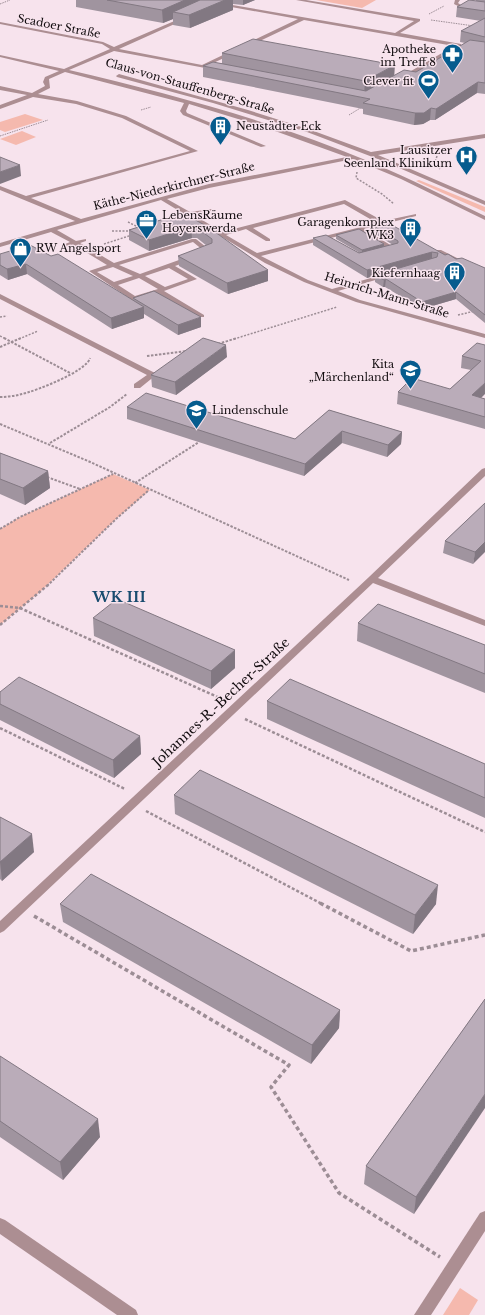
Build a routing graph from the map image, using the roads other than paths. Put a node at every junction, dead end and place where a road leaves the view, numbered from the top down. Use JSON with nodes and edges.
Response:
{"nodes":[{"id":1,"x":196,"y":0,"type":"edge"},
{"id":2,"x":298,"y":0,"type":"edge"},
{"id":3,"x":457,"y":2,"type":"edge"},
{"id":4,"x":214,"y":3,"type":"junction"},
{"id":5,"x":208,"y":6,"type":"edge"},
{"id":6,"x":485,"y":10,"type":"edge"},
{"id":7,"x":194,"y":13,"type":"edge"},
{"id":8,"x":302,"y":19,"type":"junction"},
{"id":9,"x":0,"y":23,"type":"edge"},
{"id":10,"x":422,"y":33,"type":"dead end"},
{"id":11,"x":394,"y":35,"type":"junction"},
{"id":12,"x":413,"y":38,"type":"junction"},
{"id":13,"x":241,"y":47,"type":"junction"},
{"id":14,"x":114,"y":49,"type":"junction"},
{"id":15,"x":255,"y":50,"type":"edge"},
{"id":16,"x":0,"y":56,"type":"edge"},
{"id":17,"x":62,"y":62,"type":"dead end"},
{"id":18,"x":76,"y":65,"type":"junction"},
{"id":19,"x":203,"y":66,"type":"junction"},
{"id":20,"x":88,"y":68,"type":"dead end"},
{"id":21,"x":64,"y":70,"type":"junction"},
{"id":22,"x":218,"y":70,"type":"edge"},
{"id":23,"x":110,"y":73,"type":"dead end"},
{"id":24,"x":397,"y":78,"type":"edge"},
{"id":25,"x":0,"y":88,"type":"edge"},
{"id":26,"x":33,"y":95,"type":"junction"},
{"id":27,"x":187,"y":102,"type":"junction"},
{"id":28,"x":0,"y":107,"type":"edge"},
{"id":29,"x":485,"y":136,"type":"edge"},
{"id":30,"x":263,"y":146,"type":"dead end"},
{"id":31,"x":372,"y":154,"type":"junction"},
{"id":32,"x":354,"y":157,"type":"junction"},
{"id":33,"x":0,"y":188,"type":"edge"},
{"id":34,"x":26,"y":198,"type":"junction"},
{"id":35,"x":162,"y":198,"type":"junction"},
{"id":36,"x":485,"y":203,"type":"edge"},
{"id":37,"x":210,"y":210,"type":"dead end"},
{"id":38,"x":190,"y":214,"type":"junction"},
{"id":39,"x":414,"y":215,"type":"dead end"},
{"id":40,"x":485,"y":218,"type":"edge"},
{"id":41,"x":79,"y":220,"type":"junction"},
{"id":42,"x":382,"y":223,"type":"junction"},
{"id":43,"x":248,"y":227,"type":"junction"},
{"id":44,"x":359,"y":228,"type":"junction"},
{"id":45,"x":51,"y":229,"type":"junction"},
{"id":46,"x":221,"y":234,"type":"junction"},
{"id":47,"x":326,"y":237,"type":"junction"},
{"id":48,"x":84,"y":240,"type":"dead end"},
{"id":49,"x":268,"y":240,"type":"dead end"},
{"id":50,"x":75,"y":243,"type":"junction"},
{"id":51,"x":337,"y":244,"type":"edge"},
{"id":52,"x":0,"y":245,"type":"edge"},
{"id":53,"x":65,"y":246,"type":"dead end"},
{"id":54,"x":381,"y":252,"type":"edge"},
{"id":55,"x":439,"y":252,"type":"edge"},
{"id":56,"x":256,"y":255,"type":"junction"},
{"id":57,"x":464,"y":263,"type":"edge"},
{"id":58,"x":113,"y":264,"type":"junction"},
{"id":59,"x":170,"y":266,"type":"junction"},
{"id":60,"x":397,"y":272,"type":"edge"},
{"id":61,"x":140,"y":276,"type":"junction"},
{"id":62,"x":113,"y":285,"type":"junction"},
{"id":63,"x":161,"y":290,"type":"junction"},
{"id":64,"x":331,"y":291,"type":"junction"},
{"id":65,"x":0,"y":296,"type":"edge"},
{"id":66,"x":51,"y":316,"type":"dead end"},
{"id":67,"x":202,"y":316,"type":"edge"},
{"id":68,"x":43,"y":319,"type":"junction"},
{"id":69,"x":485,"y":336,"type":"edge"},
{"id":70,"x":137,"y":386,"type":"road end"},
{"id":71,"x":485,"y":471,"type":"edge"},
{"id":72,"x":372,"y":579,"type":"junction"},
{"id":73,"x":485,"y":623,"type":"edge"},
{"id":74,"x":0,"y":928,"type":"edge"},
{"id":75,"x":485,"y":1218,"type":"edge"},
{"id":76,"x":0,"y":1225,"type":"edge"},
{"id":77,"x":130,"y":1315,"type":"edge"},
{"id":78,"x":422,"y":1315,"type":"edge"}],
"edges":[{"from":1,"to":4,"type":"street"},
{"from":2,"to":11,"type":"street"},
{"from":3,"to":6,"type":"street"},
{"from":4,"to":5,"type":"street"},
{"from":4,"to":8,"type":"street"},
{"from":7,"to":14,"type":"street"},
{"from":8,"to":11,"type":"street"},
{"from":8,"to":13,"type":"street"},
{"from":9,"to":14,"type":"street","name":"Scadoer Straße"},
{"from":10,"to":12,"type":"street"},
{"from":11,"to":12,"type":"street"},
{"from":12,"to":24,"type":"street"},
{"from":13,"to":15,"type":"street"},
{"from":13,"to":19,"type":"street"},
{"from":14,"to":18,"type":"street"},
{"from":14,"to":19,"type":"street","name":"Scadoer Straße"},
{"from":16,"to":21,"type":"street","name":"Claus-von-Stauffenberg-Straße"},
{"from":17,"to":18,"type":"street","name":"Claus-von-Stauffenberg-Straße"},
{"from":18,"to":20,"type":"street","name":"Claus-von-Stauffenberg-Straße"},
{"from":18,"to":21,"type":"street"},
{"from":19,"to":22,"type":"street","name":"Scadoer Straße"},
{"from":21,"to":26,"type":"street"},
{"from":21,"to":27,"type":"street","name":"Claus-von-Stauffenberg-Straße"},
{"from":23,"to":31,"type":"street","name":"Claus-von-Stauffenberg-Straße"},
{"from":25,"to":26,"type":"street"},
{"from":26,"to":28,"type":"street"},
{"from":26,"to":34,"type":"street"},
{"from":27,"to":30,"type":"street"},
{"from":27,"to":32,"type":"street","name":"Claus-von-Stauffenberg-Straße"},
{"from":29,"to":31,"type":"street","name":"Käthe-Niederkirchner-Straße"},
{"from":31,"to":32,"type":"street","name":"Käthe-Niederkirchner-Straße"},
{"from":31,"to":36,"type":"street","name":"Claus-von-Stauffenberg-Straße"},
{"from":32,"to":35,"type":"street","name":"Käthe-Niederkirchner-Straße"},
{"from":32,"to":40,"type":"street","name":"Claus-von-Stauffenberg-Straße"},
{"from":33,"to":34,"type":"street"},
{"from":34,"to":41,"type":"street"},
{"from":35,"to":38,"type":"street","name":"Heinrich-Mann-Straße"},
{"from":35,"to":41,"type":"street","name":"Käthe-Niederkirchner-Straße"},
{"from":37,"to":38,"type":"street"},
{"from":38,"to":46,"type":"street","name":"Heinrich-Mann-Straße"},
{"from":39,"to":42,"type":"street"},
{"from":41,"to":45,"type":"street","name":"Käthe-Niederkirchner-Straße"},
{"from":42,"to":43,"type":"street"},
{"from":42,"to":44,"type":"street"},
{"from":43,"to":46,"type":"street"},
{"from":43,"to":49,"type":"street"},
{"from":44,"to":47,"type":"street"},
{"from":44,"to":54,"type":"street"},
{"from":45,"to":50,"type":"street"},
{"from":45,"to":52,"type":"street","name":"Käthe-Niederkirchner-Straße"},
{"from":46,"to":56,"type":"street","name":"Heinrich-Mann-Straße"},
{"from":47,"to":51,"type":"street"},
{"from":47,"to":56,"type":"street"},
{"from":48,"to":50,"type":"street"},
{"from":50,"to":53,"type":"street"},
{"from":50,"to":58,"type":"street"},
{"from":55,"to":57,"type":"street"},
{"from":56,"to":64,"type":"street","name":"Heinrich-Mann-Straße"},
{"from":58,"to":59,"type":"street"},
{"from":58,"to":61,"type":"street"},
{"from":58,"to":62,"type":"street"},
{"from":59,"to":61,"type":"street"},
{"from":59,"to":63,"type":"street"},
{"from":60,"to":64,"type":"street"},
{"from":61,"to":62,"type":"street"},
{"from":61,"to":63,"type":"street"},
{"from":62,"to":63,"type":"street"},
{"from":63,"to":67,"type":"street"},
{"from":64,"to":69,"type":"street","name":"Heinrich-Mann-Straße"},
{"from":65,"to":68,"type":"street"},
{"from":66,"to":68,"type":"street"},
{"from":68,"to":70,"type":"street"},
{"from":71,"to":72,"type":"street"},
{"from":72,"to":73,"type":"street"},
{"from":72,"to":74,"type":"street","name":"Johannes-R.-Becher-Straße"},
{"from":75,"to":78,"type":"street"},
{"from":76,"to":77,"type":"street"}]}
